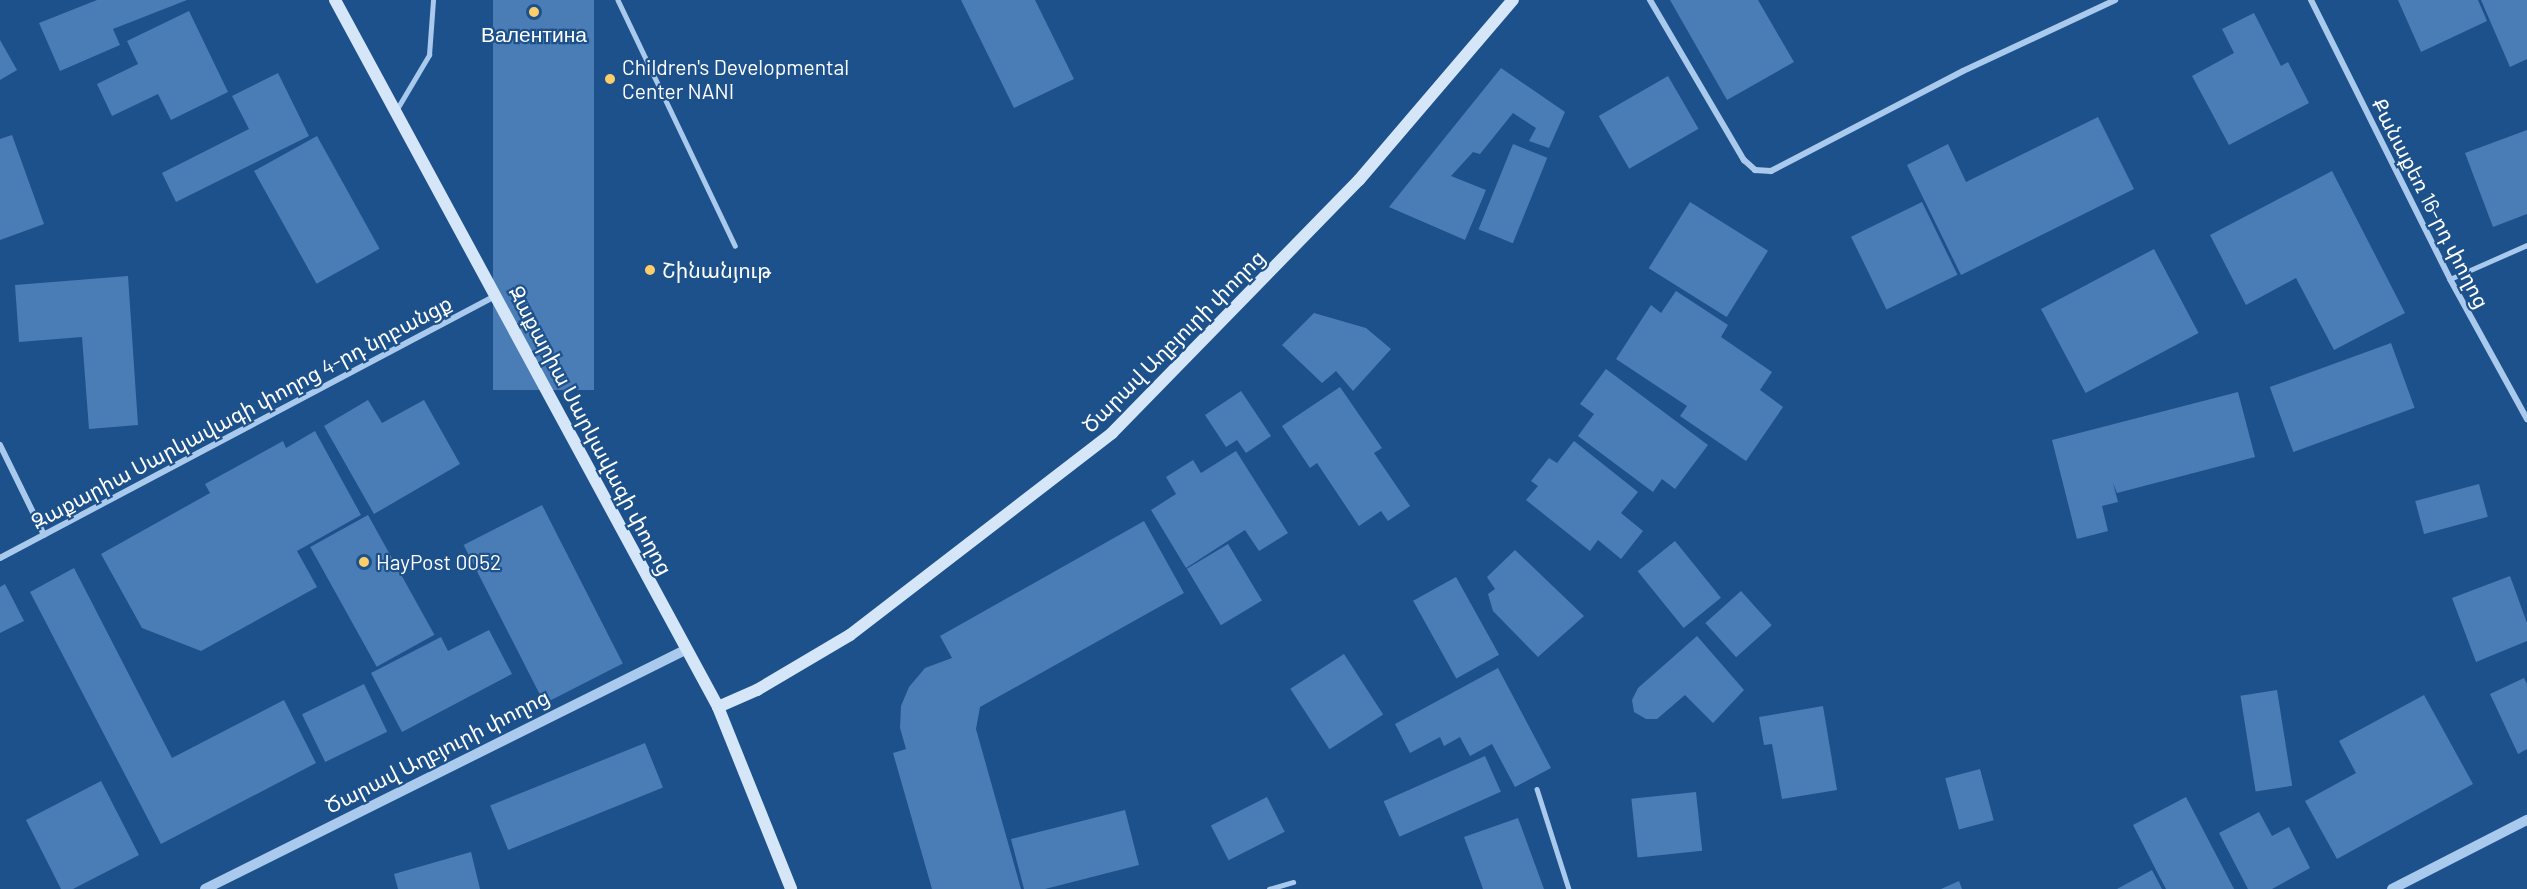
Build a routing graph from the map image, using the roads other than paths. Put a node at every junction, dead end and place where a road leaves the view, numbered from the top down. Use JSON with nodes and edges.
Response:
{"nodes":[{"id":1,"x":335,"y":0,"type":"edge"},
{"id":2,"x":433,"y":0,"type":"edge"},
{"id":3,"x":618,"y":0,"type":"edge"},
{"id":4,"x":1513,"y":0,"type":"edge"},
{"id":5,"x":1650,"y":0,"type":"edge"},
{"id":6,"x":2115,"y":0,"type":"edge"},
{"id":7,"x":2311,"y":0,"type":"edge"},
{"id":8,"x":397,"y":109,"type":"junction"},
{"id":9,"x":735,"y":245,"type":"dead end"},
{"id":10,"x":2527,"y":245,"type":"edge"},
{"id":11,"x":2450,"y":279,"type":"junction"},
{"id":12,"x":496,"y":296,"type":"junction"},
{"id":13,"x":2527,"y":419,"type":"edge"},
{"id":14,"x":0,"y":445,"type":"edge"},
{"id":15,"x":44,"y":536,"type":"junction"},
{"id":16,"x":0,"y":558,"type":"edge"},
{"id":17,"x":687,"y":649,"type":"junction"},
{"id":18,"x":718,"y":707,"type":"junction"},
{"id":19,"x":1537,"y":789,"type":"dead end"},
{"id":20,"x":2527,"y":820,"type":"edge"},
{"id":21,"x":1293,"y":882,"type":"dead end"},
{"id":22,"x":205,"y":889,"type":"edge"},
{"id":23,"x":791,"y":889,"type":"edge"},
{"id":24,"x":1269,"y":889,"type":"edge"},
{"id":25,"x":1569,"y":889,"type":"edge"},
{"id":26,"x":2392,"y":889,"type":"edge"}],
"edges":[{"from":1,"to":8,"type":"main road","name":"Զաքարիա Սարկավագի փողոց"},
{"from":2,"to":8,"type":"lane"},
{"from":3,"to":9,"type":"lane"},
{"from":4,"to":18,"type":"main road","name":"Ծարավ Աղբյուրի փողոց"},
{"from":5,"to":6,"type":"street"},
{"from":7,"to":11,"type":"street","name":"Քանաքեռ 16-րդ փողոց"},
{"from":8,"to":12,"type":"main road","name":"Զաքարիա Սարկավագի փողոց"},
{"from":10,"to":11,"type":"lane"},
{"from":11,"to":13,"type":"street","name":"Քանաքեռ 16-րդ փողոց"},
{"from":12,"to":15,"type":"street","name":"Զաքարիա Սարկավագի փողոց 4-րդ նրբանցք"},
{"from":12,"to":17,"type":"main road","name":"Զաքարիա Սարկավագի փողոց"},
{"from":14,"to":15,"type":"street"},
{"from":15,"to":16,"type":"street","name":"Զաքարիա Սարկավագի փողոց 4-րդ նրբանցք"},
{"from":17,"to":18,"type":"main road","name":"Զաքարիա Սարկավագի փողոց"},
{"from":17,"to":22,"type":"street","name":"Ծարավ Աղբյուրի փողոց"},
{"from":18,"to":23,"type":"main road","name":"Զաքարիա Սարկավագի փողոց"},
{"from":19,"to":25,"type":"lane"},
{"from":20,"to":26,"type":"street"},
{"from":21,"to":24,"type":"lane"}]}
